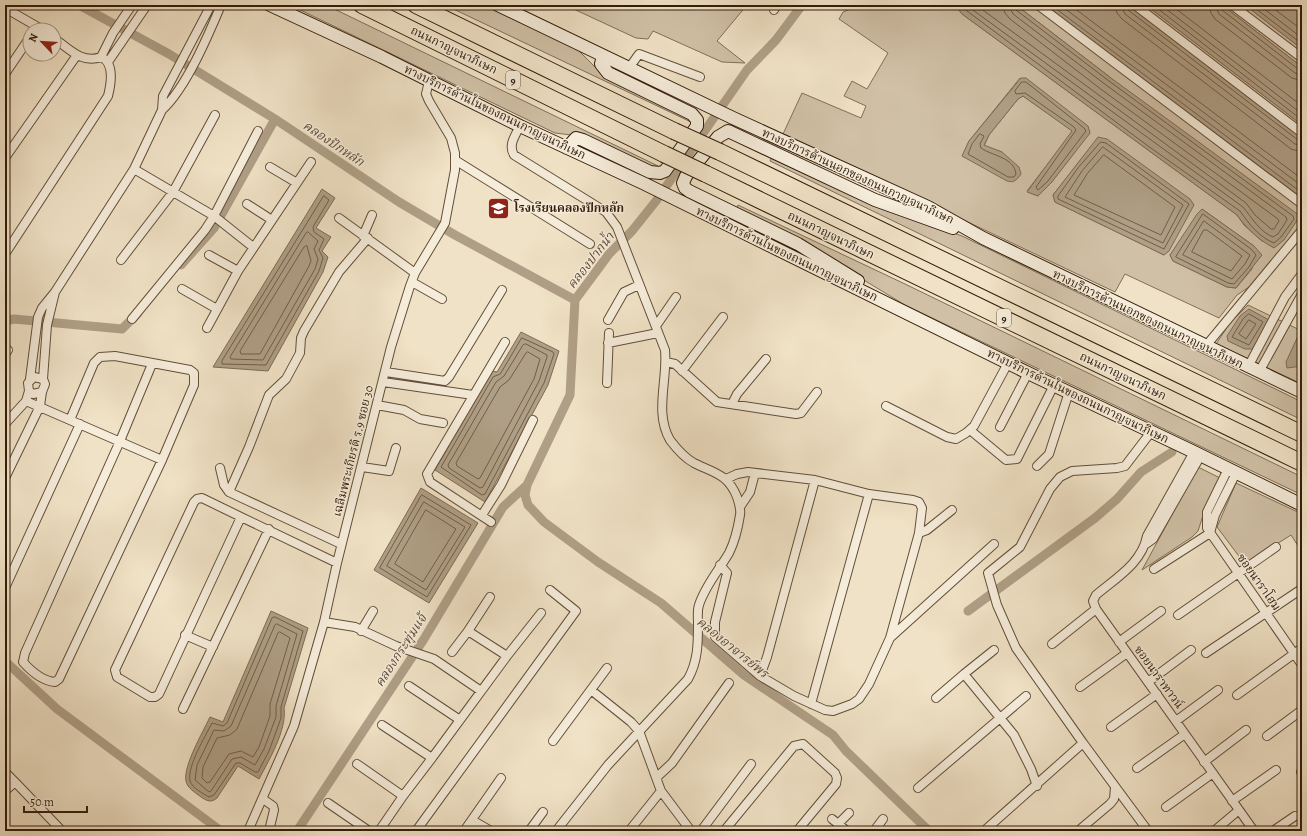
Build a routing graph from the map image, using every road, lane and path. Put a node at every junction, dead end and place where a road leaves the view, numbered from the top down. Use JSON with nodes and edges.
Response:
{"nodes":[{"id":1,"x":132,"y":5,"type":"edge"},
{"id":2,"x":147,"y":5,"type":"edge"},
{"id":3,"x":211,"y":5,"type":"edge"},
{"id":4,"x":221,"y":5,"type":"edge"},
{"id":5,"x":270,"y":5,"type":"edge"},
{"id":6,"x":362,"y":5,"type":"edge"},
{"id":7,"x":416,"y":5,"type":"edge"},
{"id":8,"x":498,"y":5,"type":"edge"},
{"id":9,"x":1038,"y":5,"type":"edge"},
{"id":10,"x":1135,"y":5,"type":"edge"},
{"id":11,"x":1232,"y":5,"type":"edge"},
{"id":12,"x":5,"y":8,"type":"edge"},
{"id":13,"x":27,"y":22,"type":"edge"},
{"id":14,"x":62,"y":44,"type":"edge"},
{"id":15,"x":22,"y":49,"type":"edge"},
{"id":16,"x":77,"y":55,"type":"junction"},
{"id":17,"x":602,"y":56,"type":"junction"},
{"id":18,"x":1302,"y":58,"type":"edge"},
{"id":19,"x":105,"y":59,"type":"junction"},
{"id":20,"x":629,"y":68,"type":"junction"},
{"id":21,"x":5,"y":74,"type":"edge"},
{"id":22,"x":700,"y":77,"type":"dead end"},
{"id":23,"x":429,"y":81,"type":"junction"},
{"id":24,"x":162,"y":110,"type":"junction"},
{"id":25,"x":215,"y":115,"type":"dead end"},
{"id":26,"x":520,"y":126,"type":"junction"},
{"id":27,"x":258,"y":131,"type":"dead end"},
{"id":28,"x":1302,"y":133,"type":"edge"},
{"id":29,"x":567,"y":148,"type":"junction"},
{"id":30,"x":5,"y":158,"type":"edge"},
{"id":31,"x":455,"y":160,"type":"junction"},
{"id":32,"x":311,"y":162,"type":"dead end"},
{"id":33,"x":270,"y":167,"type":"dead end"},
{"id":34,"x":134,"y":169,"type":"junction"},
{"id":35,"x":297,"y":183,"type":"junction"},
{"id":36,"x":881,"y":185,"type":"junction"},
{"id":37,"x":173,"y":192,"type":"junction"},
{"id":38,"x":875,"y":200,"type":"junction"},
{"id":39,"x":247,"y":204,"type":"dead end"},
{"id":40,"x":1302,"y":204,"type":"edge"},
{"id":41,"x":372,"y":216,"type":"dead end"},
{"id":42,"x":216,"y":217,"type":"junction"},
{"id":43,"x":339,"y":218,"type":"dead end"},
{"id":44,"x":272,"y":220,"type":"junction"},
{"id":45,"x":1302,"y":230,"type":"edge"},
{"id":46,"x":365,"y":237,"type":"junction"},
{"id":47,"x":983,"y":238,"type":"junction"},
{"id":48,"x":590,"y":244,"type":"dead end"},
{"id":49,"x":253,"y":247,"type":"junction"},
{"id":50,"x":5,"y":254,"type":"edge"},
{"id":51,"x":209,"y":256,"type":"dead end"},
{"id":52,"x":121,"y":260,"type":"dead end"},
{"id":53,"x":238,"y":271,"type":"junction"},
{"id":54,"x":415,"y":273,"type":"junction"},
{"id":55,"x":1302,"y":274,"type":"edge"},
{"id":56,"x":412,"y":282,"type":"junction"},
{"id":57,"x":639,"y":285,"type":"junction"},
{"id":58,"x":182,"y":289,"type":"dead end"},
{"id":59,"x":502,"y":290,"type":"dead end"},
{"id":60,"x":55,"y":292,"type":"junction"},
{"id":61,"x":1302,"y":294,"type":"edge"},
{"id":62,"x":676,"y":297,"type":"dead end"},
{"id":63,"x":442,"y":299,"type":"dead end"},
{"id":64,"x":895,"y":306,"type":"junction"},
{"id":65,"x":217,"y":309,"type":"junction"},
{"id":66,"x":723,"y":318,"type":"dead end"},
{"id":67,"x":132,"y":319,"type":"dead end"},
{"id":68,"x":608,"y":320,"type":"dead end"},
{"id":69,"x":207,"y":328,"type":"dead end"},
{"id":70,"x":657,"y":330,"type":"junction"},
{"id":71,"x":609,"y":333,"type":"dead end"},
{"id":72,"x":505,"y":342,"type":"dead end"},
{"id":73,"x":608,"y":343,"type":"junction"},
{"id":74,"x":1205,"y":347,"type":"junction"},
{"id":75,"x":766,"y":359,"type":"dead end"},
{"id":76,"x":666,"y":362,"type":"junction"},
{"id":77,"x":1008,"y":363,"type":"junction"},
{"id":78,"x":152,"y":364,"type":"junction"},
{"id":79,"x":1248,"y":366,"type":"junction"},
{"id":80,"x":682,"y":371,"type":"junction"},
{"id":81,"x":386,"y":372,"type":"junction"},
{"id":82,"x":1259,"y":372,"type":"junction"},
{"id":83,"x":1028,"y":373,"type":"junction"},
{"id":84,"x":30,"y":379,"type":"junction"},
{"id":85,"x":43,"y":380,"type":"junction"},
{"id":86,"x":383,"y":382,"type":"junction"},
{"id":87,"x":607,"y":383,"type":"dead end"},
{"id":88,"x":1054,"y":385,"type":"junction"},
{"id":89,"x":30,"y":391,"type":"junction"},
{"id":90,"x":42,"y":392,"type":"junction"},
{"id":91,"x":817,"y":392,"type":"dead end"},
{"id":92,"x":1069,"y":392,"type":"junction"},
{"id":93,"x":1302,"y":392,"type":"edge"},
{"id":94,"x":473,"y":395,"type":"junction"},
{"id":95,"x":26,"y":401,"type":"junction"},
{"id":96,"x":732,"y":404,"type":"junction"},
{"id":97,"x":377,"y":405,"type":"junction"},
{"id":98,"x":40,"y":406,"type":"junction"},
{"id":99,"x":886,"y":406,"type":"dead end"},
{"id":100,"x":70,"y":420,"type":"junction"},
{"id":101,"x":533,"y":420,"type":"dead end"},
{"id":102,"x":443,"y":423,"type":"dead end"},
{"id":103,"x":5,"y":424,"type":"edge"},
{"id":104,"x":80,"y":424,"type":"junction"},
{"id":105,"x":1000,"y":427,"type":"dead end"},
{"id":106,"x":970,"y":430,"type":"junction"},
{"id":107,"x":1151,"y":432,"type":"junction"},
{"id":108,"x":1302,"y":434,"type":"edge"},
{"id":109,"x":120,"y":441,"type":"junction"},
{"id":110,"x":396,"y":448,"type":"dead end"},
{"id":111,"x":1198,"y":453,"type":"junction"},
{"id":112,"x":162,"y":460,"type":"junction"},
{"id":113,"x":1302,"y":462,"type":"edge"},
{"id":114,"x":1037,"y":466,"type":"dead end"},
{"id":115,"x":362,"y":467,"type":"junction"},
{"id":116,"x":220,"y":468,"type":"dead end"},
{"id":117,"x":1232,"y":471,"type":"junction"},
{"id":118,"x":755,"y":473,"type":"junction"},
{"id":119,"x":5,"y":478,"type":"edge"},
{"id":120,"x":726,"y":479,"type":"junction"},
{"id":121,"x":814,"y":480,"type":"junction"},
{"id":122,"x":228,"y":492,"type":"junction"},
{"id":123,"x":869,"y":494,"type":"junction"},
{"id":124,"x":1302,"y":505,"type":"edge"},
{"id":125,"x":740,"y":507,"type":"junction"},
{"id":126,"x":952,"y":510,"type":"dead end"},
{"id":127,"x":482,"y":515,"type":"junction"},
{"id":128,"x":241,"y":517,"type":"junction"},
{"id":129,"x":492,"y":522,"type":"dead end"},
{"id":130,"x":269,"y":529,"type":"junction"},
{"id":131,"x":1210,"y":532,"type":"junction"},
{"id":132,"x":919,"y":534,"type":"junction"},
{"id":133,"x":341,"y":544,"type":"junction"},
{"id":134,"x":994,"y":544,"type":"dead end"},
{"id":135,"x":1276,"y":547,"type":"dead end"},
{"id":136,"x":336,"y":562,"type":"junction"},
{"id":137,"x":720,"y":565,"type":"junction"},
{"id":138,"x":1154,"y":569,"type":"dead end"},
{"id":139,"x":1239,"y":573,"type":"junction"},
{"id":140,"x":5,"y":588,"type":"edge"},
{"id":141,"x":550,"y":590,"type":"dead end"},
{"id":142,"x":1300,"y":590,"type":"dead end"},
{"id":143,"x":490,"y":597,"type":"dead end"},
{"id":144,"x":1096,"y":609,"type":"junction"},
{"id":145,"x":373,"y":611,"type":"dead end"},
{"id":146,"x":1161,"y":611,"type":"dead end"},
{"id":147,"x":541,"y":613,"type":"dead end"},
{"id":148,"x":1266,"y":613,"type":"junction"},
{"id":149,"x":1178,"y":614,"type":"dead end"},
{"id":150,"x":324,"y":622,"type":"junction"},
{"id":151,"x":361,"y":631,"type":"junction"},
{"id":152,"x":468,"y":631,"type":"junction"},
{"id":153,"x":185,"y":635,"type":"junction"},
{"id":154,"x":890,"y":638,"type":"junction"},
{"id":155,"x":1119,"y":642,"type":"junction"},
{"id":156,"x":1052,"y":644,"type":"dead end"},
{"id":157,"x":213,"y":646,"type":"junction"},
{"id":158,"x":1302,"y":648,"type":"edge"},
{"id":159,"x":994,"y":650,"type":"dead end"},
{"id":160,"x":1190,"y":650,"type":"dead end"},
{"id":161,"x":452,"y":652,"type":"dead end"},
{"id":162,"x":1127,"y":653,"type":"junction"},
{"id":163,"x":1206,"y":653,"type":"dead end"},
{"id":164,"x":1294,"y":653,"type":"junction"},
{"id":165,"x":507,"y":656,"type":"junction"},
{"id":166,"x":1302,"y":665,"type":"edge"},
{"id":167,"x":607,"y":668,"type":"dead end"},
{"id":168,"x":964,"y":674,"type":"junction"},
{"id":169,"x":760,"y":676,"type":"junction"},
{"id":170,"x":1148,"y":682,"type":"junction"},
{"id":171,"x":729,"y":683,"type":"dead end"},
{"id":172,"x":409,"y":686,"type":"dead end"},
{"id":173,"x":1080,"y":687,"type":"dead end"},
{"id":174,"x":591,"y":690,"type":"junction"},
{"id":175,"x":1218,"y":690,"type":"dead end"},
{"id":176,"x":481,"y":691,"type":"junction"},
{"id":177,"x":1157,"y":694,"type":"junction"},
{"id":178,"x":1237,"y":695,"type":"dead end"},
{"id":179,"x":1026,"y":696,"type":"dead end"},
{"id":180,"x":936,"y":698,"type":"dead end"},
{"id":181,"x":812,"y":704,"type":"junction"},
{"id":182,"x":183,"y":709,"type":"dead end"},
{"id":183,"x":1302,"y":710,"type":"edge"},
{"id":184,"x":1000,"y":718,"type":"junction"},
{"id":185,"x":460,"y":720,"type":"junction"},
{"id":186,"x":1176,"y":721,"type":"junction"},
{"id":187,"x":382,"y":725,"type":"dead end"},
{"id":188,"x":1110,"y":727,"type":"dead end"},
{"id":189,"x":1246,"y":730,"type":"dead end"},
{"id":190,"x":639,"y":731,"type":"junction"},
{"id":191,"x":1185,"y":734,"type":"junction"},
{"id":192,"x":1266,"y":736,"type":"dead end"},
{"id":193,"x":553,"y":741,"type":"dead end"},
{"id":194,"x":1083,"y":743,"type":"junction"},
{"id":195,"x":432,"y":758,"type":"junction"},
{"id":196,"x":1204,"y":762,"type":"junction"},
{"id":197,"x":356,"y":764,"type":"dead end"},
{"id":198,"x":751,"y":764,"type":"dead end"},
{"id":199,"x":1137,"y":768,"type":"dead end"},
{"id":200,"x":1276,"y":770,"type":"dead end"},
{"id":201,"x":5,"y":772,"type":"edge"},
{"id":202,"x":1213,"y":773,"type":"junction"},
{"id":203,"x":657,"y":777,"type":"junction"},
{"id":204,"x":501,"y":778,"type":"dead end"},
{"id":205,"x":14,"y":782,"type":"junction"},
{"id":206,"x":1037,"y":786,"type":"junction"},
{"id":207,"x":1115,"y":787,"type":"junction"},
{"id":208,"x":918,"y":788,"type":"dead end"},
{"id":209,"x":5,"y":791,"type":"edge"},
{"id":210,"x":661,"y":791,"type":"junction"},
{"id":211,"x":403,"y":796,"type":"junction"},
{"id":212,"x":263,"y":799,"type":"junction"},
{"id":213,"x":1232,"y":800,"type":"junction"},
{"id":214,"x":328,"y":803,"type":"dead end"},
{"id":215,"x":1166,"y":807,"type":"dead end"},
{"id":216,"x":1239,"y":810,"type":"junction"},
{"id":217,"x":543,"y":812,"type":"dead end"},
{"id":218,"x":849,"y":813,"type":"dead end"},
{"id":219,"x":1295,"y":816,"type":"dead end"},
{"id":220,"x":883,"y":819,"type":"dead end"},
{"id":221,"x":472,"y":820,"type":"junction"},
{"id":222,"x":62,"y":831,"type":"edge"},
{"id":223,"x":248,"y":831,"type":"edge"},
{"id":224,"x":268,"y":831,"type":"edge"},
{"id":225,"x":369,"y":831,"type":"edge"},
{"id":226,"x":379,"y":831,"type":"edge"},
{"id":227,"x":416,"y":831,"type":"edge"},
{"id":228,"x":464,"y":831,"type":"edge"},
{"id":229,"x":491,"y":831,"type":"edge"},
{"id":230,"x":529,"y":831,"type":"edge"},
{"id":231,"x":556,"y":831,"type":"edge"},
{"id":232,"x":630,"y":831,"type":"edge"},
{"id":233,"x":692,"y":831,"type":"edge"},
{"id":234,"x":701,"y":831,"type":"edge"},
{"id":235,"x":724,"y":831,"type":"edge"},
{"id":236,"x":797,"y":831,"type":"edge"},
{"id":237,"x":846,"y":831,"type":"edge"},
{"id":238,"x":874,"y":831,"type":"edge"},
{"id":239,"x":984,"y":831,"type":"edge"},
{"id":240,"x":1078,"y":831,"type":"edge"},
{"id":241,"x":1148,"y":831,"type":"edge"},
{"id":242,"x":1214,"y":831,"type":"edge"},
{"id":243,"x":1254,"y":831,"type":"edge"},
{"id":244,"x":1273,"y":831,"type":"edge"}],
"edges":[{"from":1,"to":19,"type":"street"},
{"from":2,"to":19,"type":"street"},
{"from":3,"to":24,"type":"street"},
{"from":4,"to":24,"type":"street"},
{"from":5,"to":23,"type":"main road","name":"ทางบริการด้านในของถนนกาญจนาภิเษก"},
{"from":6,"to":113,"type":"highway","name":"ถนนกาญจนาภิเษก","number":"9","bridge":true},
{"from":7,"to":108,"type":"highway","name":"ถนนกาญจนาภิเษก","number":"9","bridge":true},
{"from":8,"to":17,"type":"main road","name":"ทางบริการด้านนอกของถนนกาญจนาภิเษก"},
{"from":9,"to":40,"type":"street"},
{"from":10,"to":28,"type":"street"},
{"from":11,"to":18,"type":"street"},
{"from":12,"to":13,"type":"street"},
{"from":14,"to":16,"type":"street"},
{"from":15,"to":21,"type":"street"},
{"from":16,"to":19,"type":"street"},
{"from":16,"to":30,"type":"street"},
{"from":17,"to":20,"type":"main road","name":"ทางบริการด้านนอกของถนนกาญจนาภิเษก"},
{"from":17,"to":29,"type":"main road"},
{"from":19,"to":50,"type":"street"},
{"from":20,"to":22,"type":"street"},
{"from":20,"to":36,"type":"main road","name":"ทางบริการด้านนอกของถนนกาญจนาภิเษก"},
{"from":23,"to":26,"type":"main road","name":"ทางบริการด้านในของถนนกาญจนาภิเษก"},
{"from":23,"to":31,"type":"street","name":"เฉลิมพระเกียรติ ร.9 ซอย 30"},
{"from":24,"to":34,"type":"street"},
{"from":25,"to":37,"type":"street"},
{"from":26,"to":29,"type":"main road","name":"ทางบริการด้านในของถนนกาญจนาภิเษก"},
{"from":26,"to":57,"type":"street"},
{"from":27,"to":42,"type":"street"},
{"from":29,"to":64,"type":"main road","name":"ทางบริการด้านในของถนนกาญจนาภิเษก"},
{"from":31,"to":48,"type":"street"},
{"from":31,"to":54,"type":"street","name":"เฉลิมพระเกียรติ ร.9 ซอย 30"},
{"from":32,"to":35,"type":"street"},
{"from":33,"to":35,"type":"street"},
{"from":34,"to":37,"type":"street"},
{"from":34,"to":60,"type":"street"},
{"from":35,"to":44,"type":"street"},
{"from":36,"to":38,"type":"main road"},
{"from":36,"to":47,"type":"main road","name":"ทางบริการด้านนอกของถนนกาญจนาภิเษก"},
{"from":37,"to":42,"type":"street"},
{"from":37,"to":52,"type":"street"},
{"from":38,"to":47,"type":"main road"},
{"from":38,"to":64,"type":"main road"},
{"from":39,"to":44,"type":"street"},
{"from":41,"to":46,"type":"street"},
{"from":42,"to":49,"type":"street"},
{"from":42,"to":67,"type":"street"},
{"from":43,"to":46,"type":"street"},
{"from":44,"to":49,"type":"street"},
{"from":45,"to":74,"type":"street"},
{"from":46,"to":54,"type":"street"},
{"from":46,"to":122,"type":"street"},
{"from":47,"to":74,"type":"main road","name":"ทางบริการด้านนอกของถนนกาญจนาภิเษก"},
{"from":49,"to":53,"type":"street"},
{"from":51,"to":53,"type":"street"},
{"from":53,"to":65,"type":"street"},
{"from":54,"to":56,"type":"street","name":"เฉลิมพระเกียรติ ร.9 ซอย 30"},
{"from":55,"to":79,"type":"street"},
{"from":56,"to":63,"type":"street"},
{"from":56,"to":81,"type":"street","name":"เฉลิมพระเกียรติ ร.9 ซอย 30"},
{"from":57,"to":68,"type":"street"},
{"from":57,"to":70,"type":"street"},
{"from":58,"to":65,"type":"street"},
{"from":59,"to":81,"type":"street"},
{"from":60,"to":84,"type":"street"},
{"from":60,"to":85,"type":"street"},
{"from":61,"to":82,"type":"street"},
{"from":62,"to":70,"type":"street"},
{"from":64,"to":77,"type":"main road","name":"ทางบริการด้านในของถนนกาญจนาภิเษก"},
{"from":65,"to":69,"type":"street"},
{"from":66,"to":80,"type":"street"},
{"from":70,"to":73,"type":"street"},
{"from":70,"to":76,"type":"street"},
{"from":71,"to":73,"type":"street"},
{"from":72,"to":94,"type":"street"},
{"from":73,"to":87,"type":"street"},
{"from":74,"to":79,"type":"main road","name":"ทางบริการด้านนอกของถนนกาญจนาภิเษก"},
{"from":75,"to":96,"type":"street"},
{"from":76,"to":80,"type":"street"},
{"from":76,"to":120,"type":"street"},
{"from":77,"to":83,"type":"main road","name":"ทางบริการด้านในของถนนกาญจนาภิเษก"},
{"from":77,"to":106,"type":"street"},
{"from":78,"to":100,"type":"street"},
{"from":78,"to":109,"type":"street"},
{"from":78,"to":112,"type":"street"},
{"from":79,"to":82,"type":"main road","name":"ทางบริการด้านนอกของถนนกาญจนาภิเษก"},
{"from":80,"to":96,"type":"street"},
{"from":81,"to":86,"type":"street","name":"เฉลิมพระเกียรติ ร.9 ซอย 30"},
{"from":82,"to":93,"type":"main road","name":"ทางบริการด้านนอกของถนนกาญจนาภิเษก"},
{"from":83,"to":88,"type":"main road","name":"ทางบริการด้านในของถนนกาญจนาภิเษก"},
{"from":83,"to":105,"type":"street"},
{"from":84,"to":85,"type":"street"},
{"from":84,"to":89,"type":"street"},
{"from":85,"to":90,"type":"street"},
{"from":86,"to":94,"type":"street"},
{"from":86,"to":97,"type":"street","name":"เฉลิมพระเกียรติ ร.9 ซอย 30"},
{"from":88,"to":92,"type":"main road","name":"ทางบริการด้านในของถนนกาญจนาภิเษก"},
{"from":88,"to":106,"type":"street"},
{"from":89,"to":90,"type":"street"},
{"from":89,"to":95,"type":"street"},
{"from":90,"to":98,"type":"street"},
{"from":91,"to":96,"type":"street"},
{"from":92,"to":107,"type":"main road","name":"ทางบริการด้านในของถนนกาญจนาภิเษก"},
{"from":92,"to":114,"type":"street"},
{"from":94,"to":127,"type":"street"},
{"from":95,"to":98,"type":"street"},
{"from":95,"to":103,"type":"street"},
{"from":97,"to":102,"type":"street"},
{"from":97,"to":115,"type":"street","name":"เฉลิมพระเกียรติ ร.9 ซอย 30"},
{"from":98,"to":100,"type":"street"},
{"from":98,"to":119,"type":"street"},
{"from":99,"to":106,"type":"street"},
{"from":100,"to":104,"type":"street"},
{"from":101,"to":127,"type":"street"},
{"from":104,"to":109,"type":"street"},
{"from":104,"to":140,"type":"street"},
{"from":107,"to":111,"type":"main road","name":"ทางบริการด้านในของถนนกาญจนาภิเษก"},
{"from":107,"to":194,"type":"street"},
{"from":109,"to":112,"type":"street"},
{"from":109,"to":112,"type":"street"},
{"from":110,"to":115,"type":"street"},
{"from":111,"to":117,"type":"main road","name":"ทางบริการด้านในของถนนกาญจนาภิเษก"},
{"from":111,"to":144,"type":"street"},
{"from":115,"to":133,"type":"street","name":"เฉลิมพระเกียรติ ร.9 ซอย 30"},
{"from":116,"to":122,"type":"street"},
{"from":117,"to":124,"type":"main road","name":"ทางบริการด้านในของถนนกาญจนาภิเษก"},
{"from":117,"to":131,"type":"street"},
{"from":118,"to":120,"type":"street"},
{"from":118,"to":121,"type":"street"},
{"from":118,"to":125,"type":"street"},
{"from":120,"to":125,"type":"street"},
{"from":121,"to":123,"type":"street"},
{"from":121,"to":169,"type":"street"},
{"from":122,"to":133,"type":"street"},
{"from":123,"to":132,"type":"street"},
{"from":123,"to":181,"type":"street"},
{"from":125,"to":137,"type":"street"},
{"from":126,"to":132,"type":"street"},
{"from":127,"to":129,"type":"street"},
{"from":128,"to":130,"type":"street"},
{"from":128,"to":153,"type":"street"},
{"from":128,"to":153,"type":"street"},
{"from":130,"to":136,"type":"street"},
{"from":130,"to":157,"type":"street"},
{"from":131,"to":138,"type":"street"},
{"from":131,"to":139,"type":"street","name":"ซอยนาราโฮม"},
{"from":132,"to":154,"type":"street"},
{"from":133,"to":136,"type":"street","name":"เฉลิมพระเกียรติ ร.9 ซอย 30"},
{"from":134,"to":154,"type":"street"},
{"from":135,"to":139,"type":"street"},
{"from":136,"to":150,"type":"street","name":"เฉลิมพระเกียรติ ร.9 ซอย 30"},
{"from":137,"to":169,"type":"street"},
{"from":137,"to":190,"type":"street"},
{"from":139,"to":148,"type":"street","name":"ซอยนาราโฮม"},
{"from":139,"to":149,"type":"street"},
{"from":141,"to":227,"type":"street"},
{"from":142,"to":148,"type":"street"},
{"from":143,"to":152,"type":"street"},
{"from":144,"to":155,"type":"street","name":"ซอยนาราทาวน์"},
{"from":144,"to":156,"type":"street"},
{"from":145,"to":151,"type":"street"},
{"from":146,"to":155,"type":"street"},
{"from":147,"to":165,"type":"street"},
{"from":148,"to":163,"type":"street"},
{"from":148,"to":164,"type":"street","name":"ซอยนาราโฮม"},
{"from":150,"to":151,"type":"street"},
{"from":150,"to":212,"type":"street","name":"เฉลิมพระเกียรติ ร.9 ซอย 30"},
{"from":151,"to":176,"type":"street"},
{"from":152,"to":161,"type":"street"},
{"from":152,"to":165,"type":"street"},
{"from":153,"to":157,"type":"street"},
{"from":154,"to":181,"type":"street"},
{"from":155,"to":162,"type":"street","name":"ซอยนาราทาวน์"},
{"from":157,"to":182,"type":"street"},
{"from":158,"to":164,"type":"street"},
{"from":159,"to":168,"type":"street"},
{"from":160,"to":170,"type":"street"},
{"from":162,"to":170,"type":"street","name":"ซอยนาราทาวน์"},
{"from":162,"to":173,"type":"street"},
{"from":164,"to":166,"type":"street","name":"ซอยนาราโฮม"},
{"from":164,"to":178,"type":"street"},
{"from":165,"to":176,"type":"street"},
{"from":167,"to":174,"type":"street"},
{"from":168,"to":180,"type":"street"},
{"from":168,"to":184,"type":"street"},
{"from":169,"to":181,"type":"street"},
{"from":170,"to":177,"type":"street","name":"ซอยนาราทาวน์"},
{"from":171,"to":203,"type":"street"},
{"from":172,"to":185,"type":"street"},
{"from":174,"to":190,"type":"street"},
{"from":174,"to":193,"type":"street"},
{"from":175,"to":186,"type":"street"},
{"from":176,"to":185,"type":"street"},
{"from":177,"to":186,"type":"street","name":"ซอยนาราทาวน์"},
{"from":177,"to":188,"type":"street"},
{"from":179,"to":184,"type":"street"},
{"from":183,"to":192,"type":"street"},
{"from":184,"to":206,"type":"street"},
{"from":184,"to":208,"type":"street"},
{"from":185,"to":195,"type":"street"},
{"from":186,"to":191,"type":"street","name":"ซอยนาราทาวน์"},
{"from":187,"to":195,"type":"street"},
{"from":189,"to":196,"type":"street"},
{"from":190,"to":203,"type":"street"},
{"from":190,"to":231,"type":"street"},
{"from":191,"to":196,"type":"street","name":"ซอยนาราทาวน์"},
{"from":191,"to":199,"type":"street"},
{"from":194,"to":206,"type":"street"},
{"from":194,"to":207,"type":"street"},
{"from":195,"to":211,"type":"street"},
{"from":196,"to":202,"type":"street","name":"ซอยนาราทาวน์"},
{"from":197,"to":211,"type":"street"},
{"from":198,"to":234,"type":"street"},
{"from":200,"to":213,"type":"street"},
{"from":201,"to":205,"type":"street"},
{"from":202,"to":213,"type":"street","name":"ซอยนาราทาวน์"},
{"from":202,"to":215,"type":"street"},
{"from":203,"to":210,"type":"street"},
{"from":204,"to":221,"type":"street"},
{"from":205,"to":209,"type":"street"},
{"from":205,"to":222,"type":"street"},
{"from":206,"to":239,"type":"street"},
{"from":207,"to":240,"type":"street"},
{"from":207,"to":241,"type":"street"},
{"from":210,"to":232,"type":"street"},
{"from":210,"to":233,"type":"street"},
{"from":211,"to":226,"type":"street"},
{"from":212,"to":223,"type":"street","name":"เฉลิมพระเกียรติ ร.9 ซอย 30"},
{"from":212,"to":224,"type":"street"},
{"from":213,"to":216,"type":"street","name":"ซอยนาราทาวน์"},
{"from":214,"to":225,"type":"street"},
{"from":216,"to":242,"type":"street"},
{"from":216,"to":243,"type":"street","name":"ซอยนาราทาวน์"},
{"from":217,"to":230,"type":"street"},
{"from":218,"to":237,"type":"street"},
{"from":219,"to":244,"type":"street"},
{"from":220,"to":238,"type":"street"},
{"from":221,"to":228,"type":"street"},
{"from":221,"to":229,"type":"street"},
{"from":235,"to":236,"type":"street"}]}
